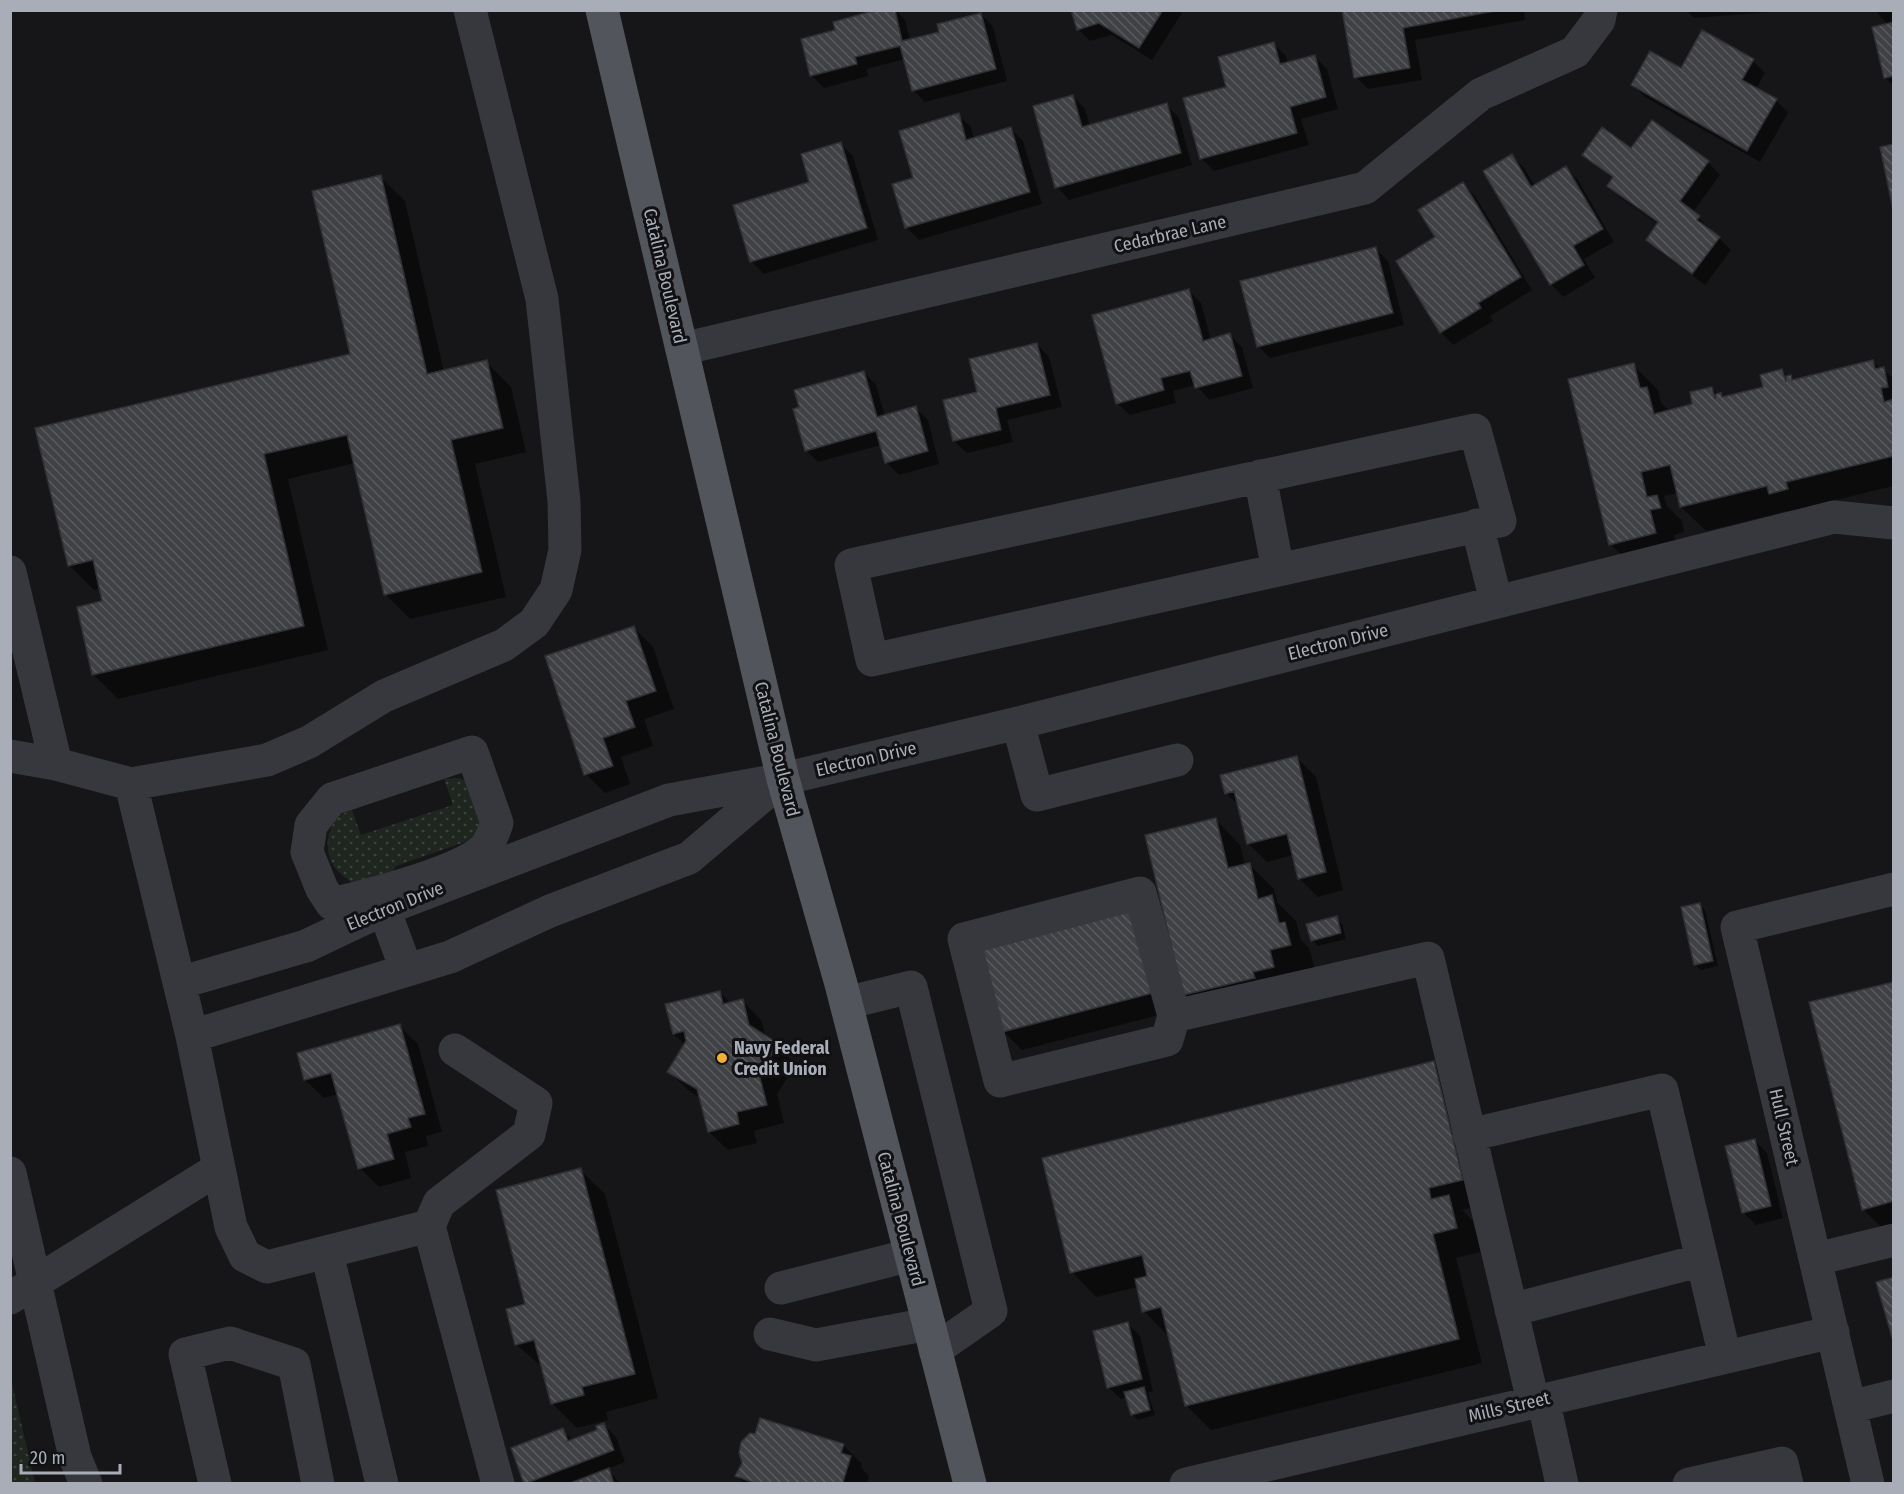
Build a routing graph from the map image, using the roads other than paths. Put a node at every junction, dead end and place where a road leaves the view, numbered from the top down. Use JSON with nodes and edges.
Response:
{"nodes":[{"id":1,"x":470,"y":10,"type":"edge"},
{"id":2,"x":602,"y":10,"type":"edge"},
{"id":3,"x":1601,"y":10,"type":"edge"},
{"id":4,"x":682,"y":349,"type":"junction"},
{"id":5,"x":1260,"y":476,"type":"junction"},
{"id":6,"x":1893,"y":522,"type":"edge"},
{"id":7,"x":1477,"y":525,"type":"junction"},
{"id":8,"x":1278,"y":570,"type":"junction"},
{"id":9,"x":10,"y":572,"type":"edge"},
{"id":10,"x":1496,"y":601,"type":"junction"},
{"id":11,"x":1018,"y":723,"type":"junction"},
{"id":12,"x":10,"y":756,"type":"edge"},
{"id":13,"x":1177,"y":760,"type":"dead end"},
{"id":14,"x":56,"y":764,"type":"junction"},
{"id":15,"x":783,"y":779,"type":"junction"},
{"id":16,"x":132,"y":784,"type":"junction"},
{"id":17,"x":1893,"y":889,"type":"edge"},
{"id":18,"x":383,"y":901,"type":"junction"},
{"id":19,"x":406,"y":969,"type":"junction"},
{"id":20,"x":179,"y":983,"type":"junction"},
{"id":21,"x":846,"y":1003,"type":"junction"},
{"id":22,"x":1174,"y":1016,"type":"junction"},
{"id":23,"x":192,"y":1036,"type":"junction"},
{"id":24,"x":455,"y":1050,"type":"dead end"},
{"id":25,"x":1469,"y":1135,"type":"junction"},
{"id":26,"x":218,"y":1169,"type":"junction"},
{"id":27,"x":10,"y":1173,"type":"edge"},
{"id":28,"x":429,"y":1226,"type":"junction"},
{"id":29,"x":1893,"y":1239,"type":"edge"},
{"id":30,"x":327,"y":1253,"type":"junction"},
{"id":31,"x":911,"y":1255,"type":"junction"},
{"id":32,"x":1816,"y":1259,"type":"junction"},
{"id":33,"x":1702,"y":1260,"type":"junction"},
{"id":34,"x":781,"y":1288,"type":"dead end"},
{"id":35,"x":23,"y":1291,"type":"edge"},
{"id":36,"x":1511,"y":1310,"type":"junction"},
{"id":37,"x":1833,"y":1332,"type":"junction"},
{"id":38,"x":770,"y":1334,"type":"dead end"},
{"id":39,"x":932,"y":1337,"type":"junction"},
{"id":40,"x":1725,"y":1357,"type":"junction"},
{"id":41,"x":1893,"y":1396,"type":"edge"},
{"id":42,"x":1538,"y":1400,"type":"junction"},
{"id":43,"x":1850,"y":1407,"type":"junction"},
{"id":44,"x":86,"y":1484,"type":"edge"},
{"id":45,"x":215,"y":1484,"type":"edge"},
{"id":46,"x":318,"y":1484,"type":"edge"},
{"id":47,"x":382,"y":1484,"type":"edge"},
{"id":48,"x":498,"y":1484,"type":"edge"},
{"id":49,"x":970,"y":1484,"type":"edge"},
{"id":50,"x":1186,"y":1484,"type":"edge"},
{"id":51,"x":1562,"y":1484,"type":"edge"},
{"id":52,"x":1689,"y":1484,"type":"edge"},
{"id":53,"x":1786,"y":1484,"type":"edge"},
{"id":54,"x":1868,"y":1484,"type":"edge"}],
"edges":[{"from":1,"to":16,"type":"street"},
{"from":2,"to":4,"type":"main road","name":"Catalina Boulevard"},
{"from":3,"to":4,"type":"street","name":"Cedarbrae Lane"},
{"from":4,"to":15,"type":"main road","name":"Catalina Boulevard"},
{"from":5,"to":7,"type":"street"},
{"from":5,"to":8,"type":"street"},
{"from":5,"to":8,"type":"street"},
{"from":6,"to":10,"type":"street","name":"Electron Drive"},
{"from":7,"to":8,"type":"street"},
{"from":7,"to":10,"type":"street"},
{"from":9,"to":14,"type":"street"},
{"from":10,"to":11,"type":"street","name":"Electron Drive"},
{"from":11,"to":13,"type":"street"},
{"from":11,"to":15,"type":"street","name":"Electron Drive"},
{"from":12,"to":14,"type":"street"},
{"from":14,"to":16,"type":"street"},
{"from":15,"to":18,"type":"street","name":"Electron Drive"},
{"from":15,"to":19,"type":"street","name":"Electron Drive"},
{"from":15,"to":21,"type":"main road","name":"Catalina Boulevard"},
{"from":16,"to":20,"type":"street"},
{"from":17,"to":32,"type":"street","name":"Hull Street"},
{"from":18,"to":18,"type":"street"},
{"from":18,"to":19,"type":"street"},
{"from":18,"to":20,"type":"street","name":"Electron Drive"},
{"from":19,"to":23,"type":"street","name":"Electron Drive"},
{"from":20,"to":23,"type":"street"},
{"from":21,"to":31,"type":"main road","name":"Catalina Boulevard"},
{"from":21,"to":39,"type":"street"},
{"from":22,"to":22,"type":"street"},
{"from":22,"to":25,"type":"street"},
{"from":23,"to":26,"type":"street"},
{"from":24,"to":28,"type":"street"},
{"from":25,"to":33,"type":"street"},
{"from":25,"to":36,"type":"street"},
{"from":26,"to":30,"type":"street"},
{"from":26,"to":35,"type":"street"},
{"from":27,"to":35,"type":"street"},
{"from":28,"to":30,"type":"street"},
{"from":28,"to":48,"type":"street"},
{"from":29,"to":32,"type":"street"},
{"from":30,"to":47,"type":"street"},
{"from":31,"to":34,"type":"street"},
{"from":31,"to":39,"type":"main road","name":"Catalina Boulevard"},
{"from":32,"to":37,"type":"street","name":"Hull Street"},
{"from":33,"to":36,"type":"street"},
{"from":33,"to":40,"type":"street"},
{"from":35,"to":44,"type":"street"},
{"from":36,"to":42,"type":"street"},
{"from":37,"to":40,"type":"street","name":"Mills Street"},
{"from":37,"to":43,"type":"street","name":"Hull Street"},
{"from":38,"to":39,"type":"street"},
{"from":39,"to":49,"type":"main road","name":"Catalina Boulevard"},
{"from":40,"to":42,"type":"street","name":"Mills Street"},
{"from":41,"to":43,"type":"street"},
{"from":42,"to":50,"type":"street","name":"Mills Street"},
{"from":42,"to":51,"type":"street"},
{"from":43,"to":54,"type":"street","name":"Hull Street"},
{"from":45,"to":46,"type":"street"},
{"from":52,"to":53,"type":"street"}]}
